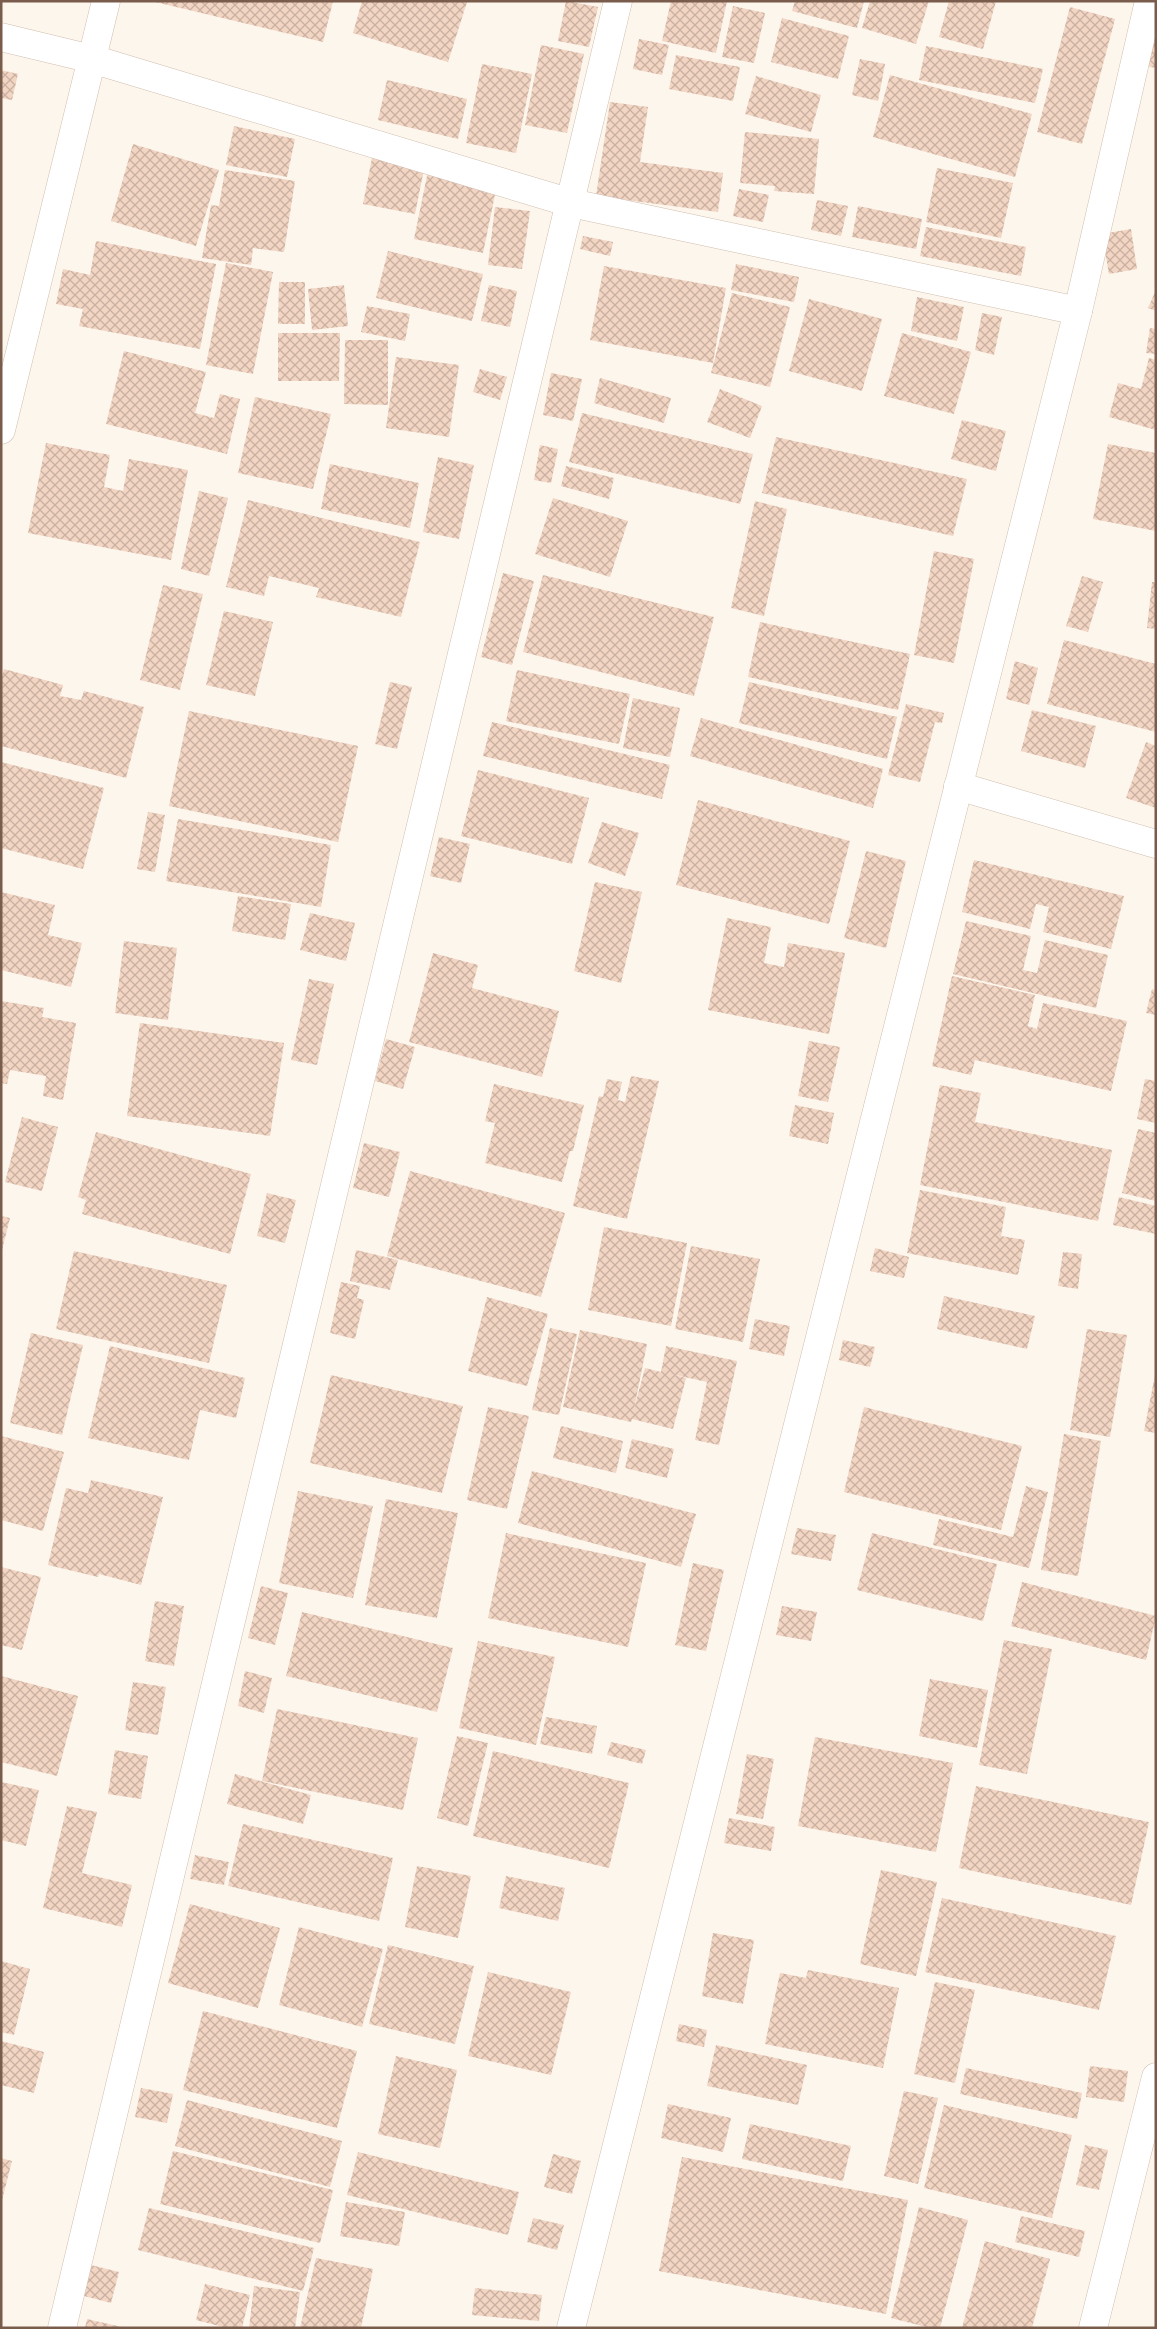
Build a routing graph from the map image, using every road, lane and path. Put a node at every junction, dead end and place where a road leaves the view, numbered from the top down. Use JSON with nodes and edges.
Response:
{"nodes":[{"id":1,"x":106,"y":1,"type":"edge"},
{"id":2,"x":618,"y":1,"type":"edge"},
{"id":3,"x":1149,"y":1,"type":"edge"},
{"id":4,"x":1,"y":37,"type":"edge"},
{"id":5,"x":92,"y":59,"type":"junction"},
{"id":6,"x":570,"y":202,"type":"junction"},
{"id":7,"x":1078,"y":311,"type":"junction"},
{"id":8,"x":1,"y":430,"type":"edge"},
{"id":9,"x":958,"y":786,"type":"junction"},
{"id":10,"x":1156,"y":844,"type":"edge"},
{"id":11,"x":1156,"y":2077,"type":"edge"},
{"id":12,"x":62,"y":2328,"type":"edge"},
{"id":13,"x":571,"y":2328,"type":"edge"},
{"id":14,"x":1093,"y":2328,"type":"edge"}],
"edges":[{"from":1,"to":5,"type":"street"},
{"from":2,"to":6,"type":"street"},
{"from":3,"to":7,"type":"street"},
{"from":4,"to":5,"type":"street"},
{"from":5,"to":6,"type":"street"},
{"from":5,"to":8,"type":"street"},
{"from":6,"to":7,"type":"street"},
{"from":6,"to":12,"type":"street"},
{"from":7,"to":9,"type":"street"},
{"from":9,"to":10,"type":"street"},
{"from":9,"to":13,"type":"street"},
{"from":11,"to":14,"type":"street"}]}
